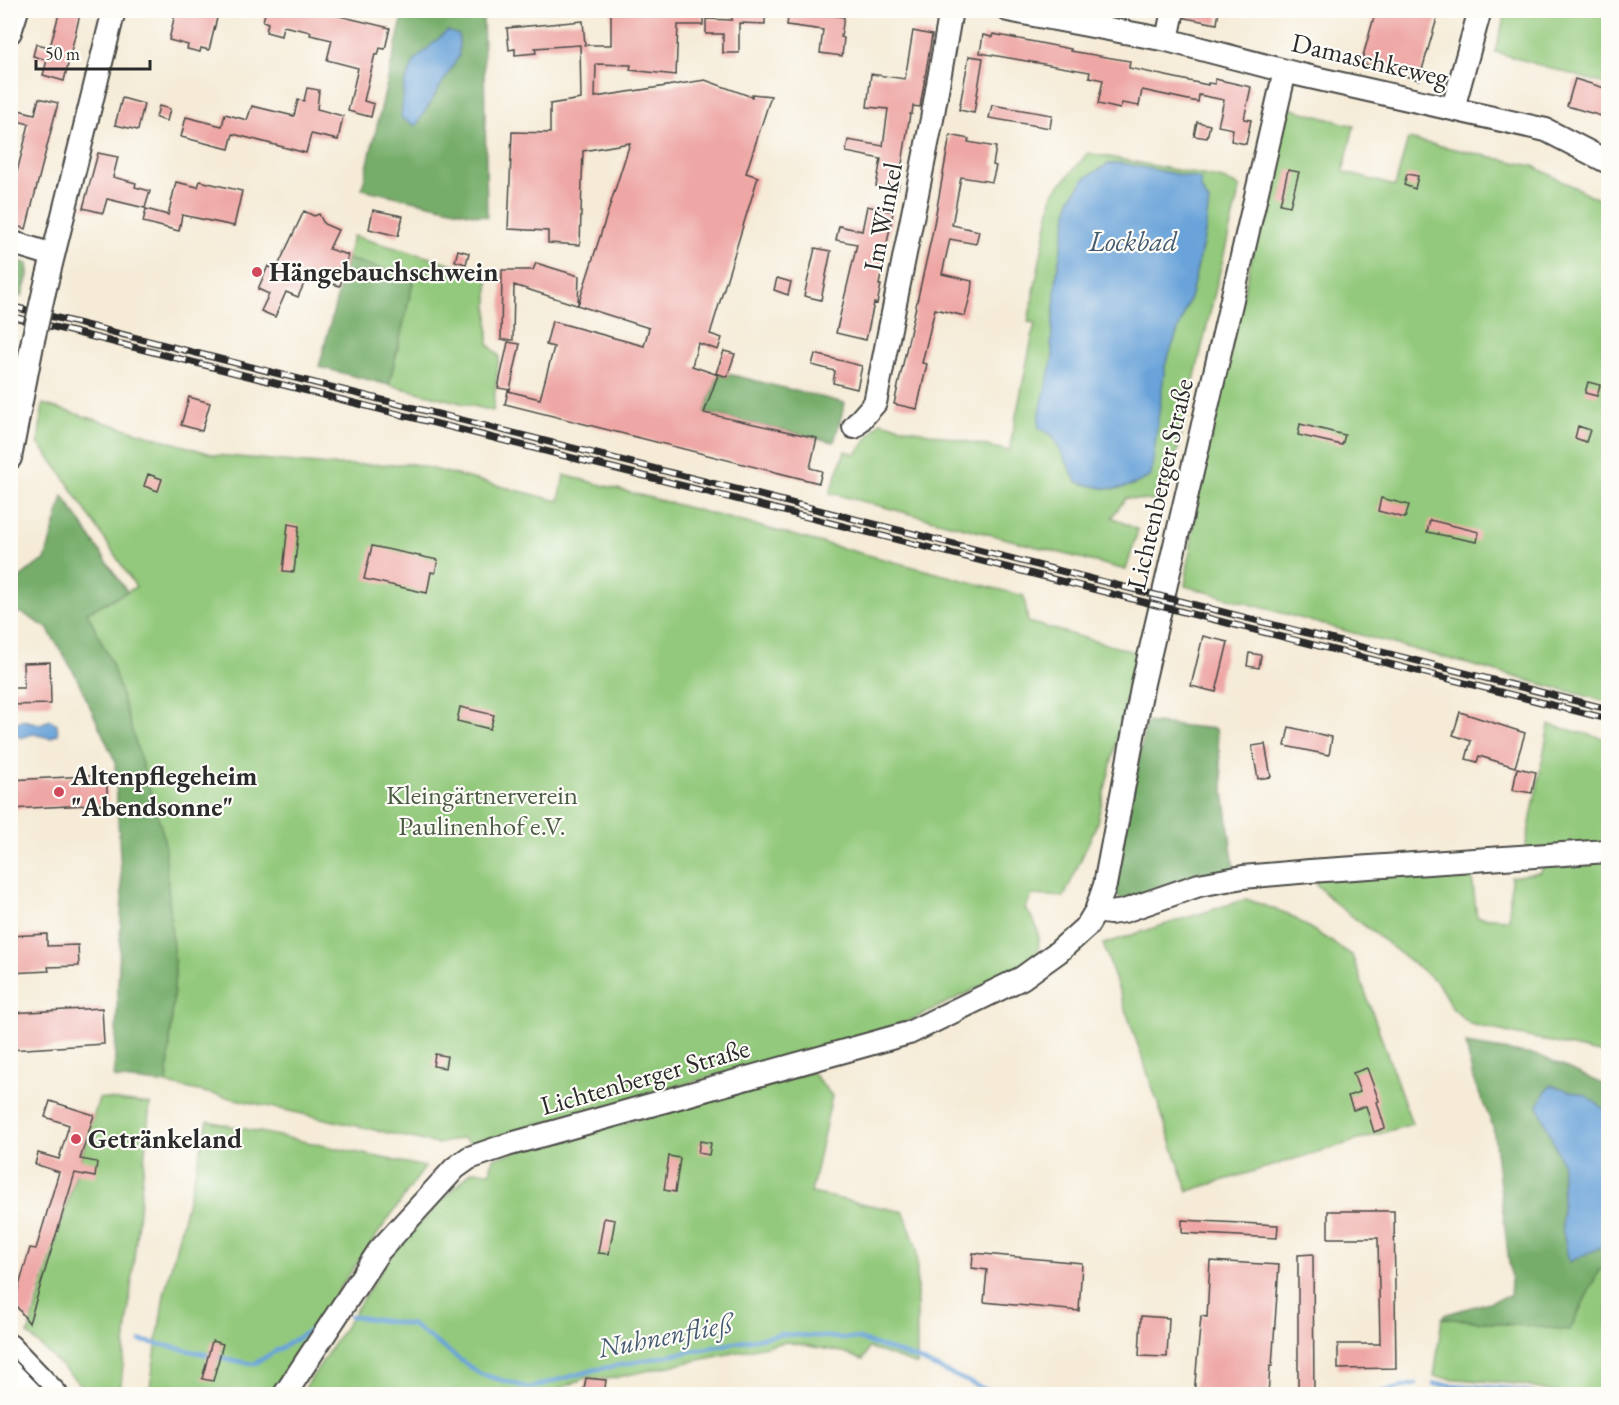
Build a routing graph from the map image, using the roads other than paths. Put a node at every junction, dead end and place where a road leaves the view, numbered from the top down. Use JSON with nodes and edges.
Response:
{"nodes":[{"id":1,"x":16,"y":10,"type":"edge"},
{"id":2,"x":114,"y":10,"type":"edge"},
{"id":3,"x":951,"y":10,"type":"edge"},
{"id":4,"x":1173,"y":10,"type":"edge"},
{"id":5,"x":1480,"y":10,"type":"edge"},
{"id":6,"x":1012,"y":11,"type":"edge"},
{"id":7,"x":10,"y":32,"type":"edge"},
{"id":8,"x":1167,"y":40,"type":"junction"},
{"id":9,"x":1285,"y":71,"type":"junction"},
{"id":10,"x":1452,"y":108,"type":"junction"},
{"id":11,"x":1608,"y":162,"type":"edge"},
{"id":12,"x":10,"y":242,"type":"edge"},
{"id":13,"x":53,"y":255,"type":"junction"},
{"id":14,"x":854,"y":427,"type":"dead end"},
{"id":15,"x":10,"y":458,"type":"edge"},
{"id":16,"x":1608,"y":851,"type":"edge"},
{"id":17,"x":1096,"y":911,"type":"junction"},
{"id":18,"x":10,"y":1346,"type":"edge"},
{"id":19,"x":10,"y":1373,"type":"edge"},
{"id":20,"x":31,"y":1395,"type":"edge"},
{"id":21,"x":56,"y":1395,"type":"edge"},
{"id":22,"x":285,"y":1395,"type":"edge"}],
"edges":[{"from":1,"to":7,"type":"street"},
{"from":2,"to":13,"type":"street"},
{"from":3,"to":14,"type":"street","name":"Im Winkel"},
{"from":4,"to":8,"type":"street"},
{"from":5,"to":10,"type":"street"},
{"from":6,"to":8,"type":"street","name":"Damaschkeweg"},
{"from":8,"to":9,"type":"street","name":"Damaschkeweg"},
{"from":9,"to":10,"type":"street","name":"Damaschkeweg"},
{"from":9,"to":17,"type":"street","name":"Lichtenberger Straße"},
{"from":10,"to":11,"type":"street","name":"Damaschkeweg"},
{"from":12,"to":13,"type":"street"},
{"from":13,"to":15,"type":"street","bridge":true},
{"from":16,"to":17,"type":"street"},
{"from":17,"to":22,"type":"street","name":"Lichtenberger Straße"},
{"from":18,"to":21,"type":"street"},
{"from":19,"to":20,"type":"street"}]}
